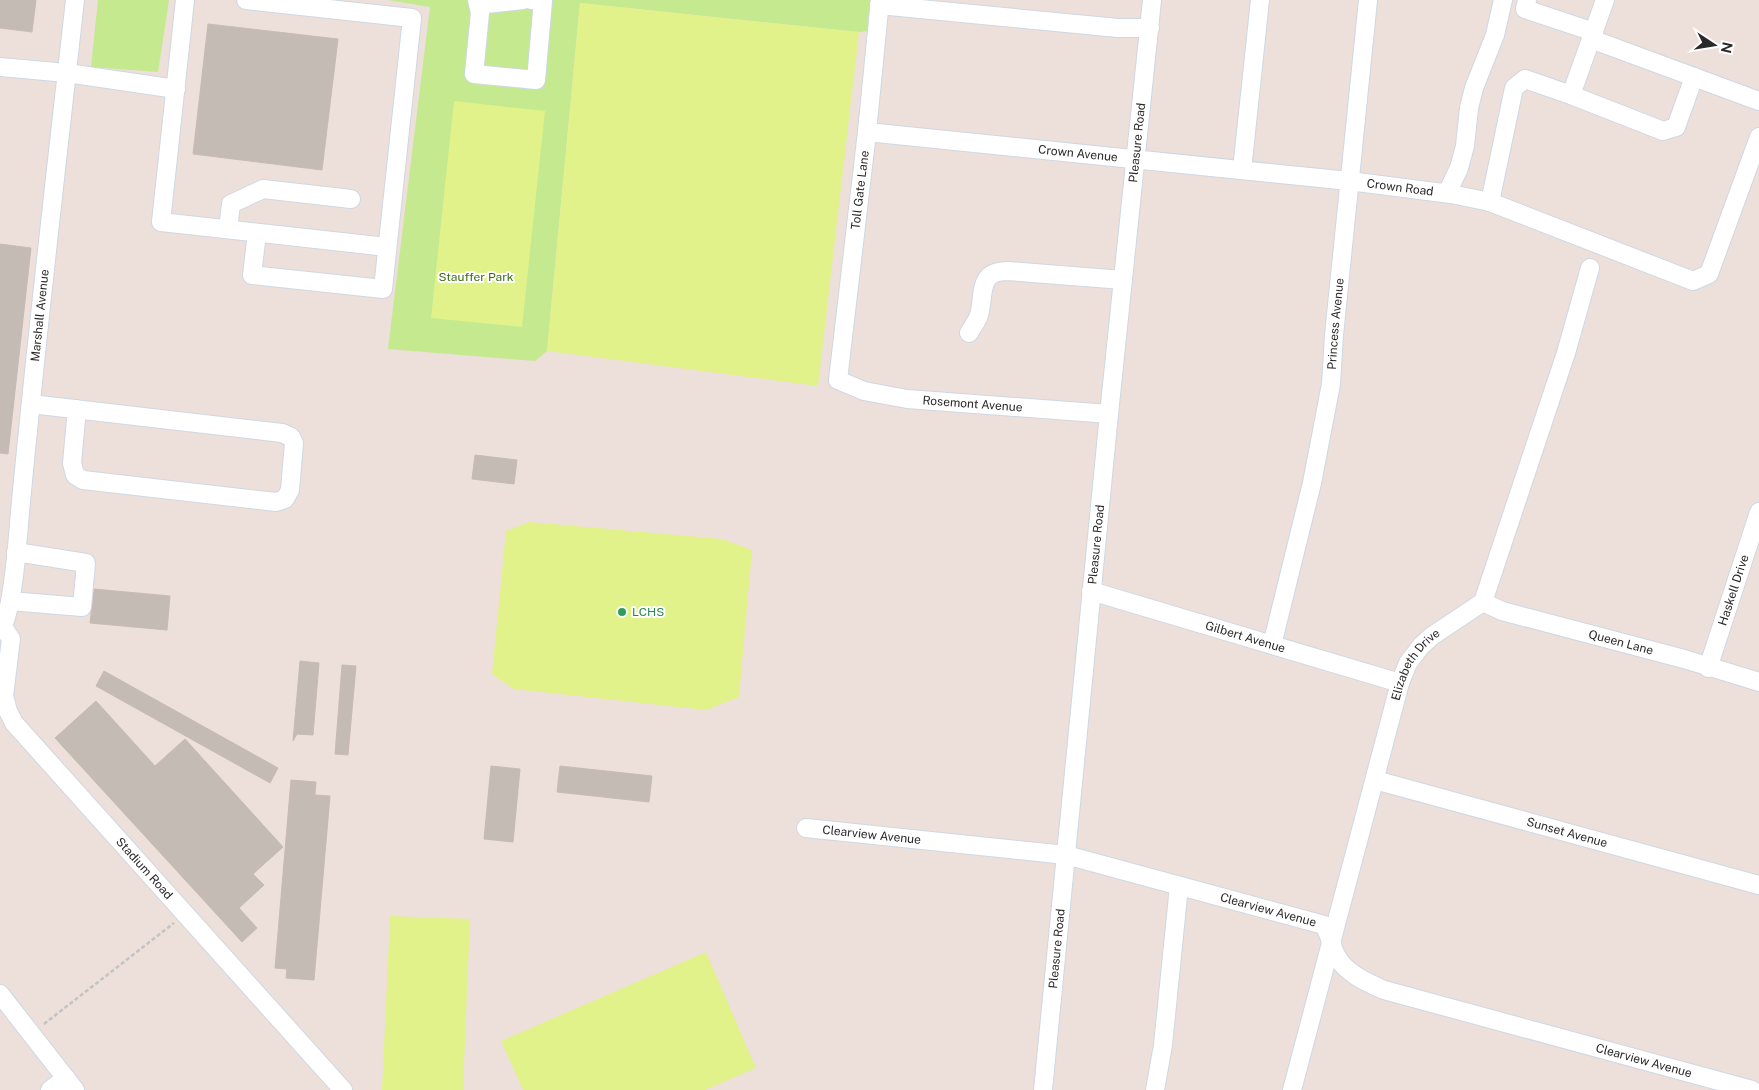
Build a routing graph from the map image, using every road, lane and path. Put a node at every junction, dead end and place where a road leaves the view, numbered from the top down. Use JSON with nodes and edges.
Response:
{"nodes":[{"id":1,"x":75,"y":0,"type":"edge"},
{"id":2,"x":186,"y":0,"type":"edge"},
{"id":3,"x":246,"y":0,"type":"edge"},
{"id":4,"x":523,"y":0,"type":"edge"},
{"id":5,"x":531,"y":0,"type":"edge"},
{"id":6,"x":1152,"y":0,"type":"edge"},
{"id":7,"x":1260,"y":0,"type":"edge"},
{"id":8,"x":1368,"y":0,"type":"edge"},
{"id":9,"x":1503,"y":0,"type":"edge"},
{"id":10,"x":1527,"y":0,"type":"edge"},
{"id":11,"x":1605,"y":0,"type":"edge"},
{"id":12,"x":477,"y":1,"type":"edge"},
{"id":13,"x":880,"y":2,"type":"edge"},
{"id":14,"x":1150,"y":28,"type":"junction"},
{"id":15,"x":1593,"y":36,"type":"junction"},
{"id":16,"x":0,"y":67,"type":"edge"},
{"id":17,"x":67,"y":73,"type":"junction"},
{"id":18,"x":1694,"y":77,"type":"junction"},
{"id":19,"x":176,"y":89,"type":"junction"},
{"id":20,"x":1572,"y":95,"type":"junction"},
{"id":21,"x":1759,"y":101,"type":"edge"},
{"id":22,"x":867,"y":132,"type":"junction"},
{"id":23,"x":1759,"y":137,"type":"edge"},
{"id":24,"x":1136,"y":159,"type":"junction"},
{"id":25,"x":1242,"y":170,"type":"junction"},
{"id":26,"x":1349,"y":181,"type":"junction"},
{"id":27,"x":1449,"y":193,"type":"junction"},
{"id":28,"x":351,"y":199,"type":"dead end"},
{"id":29,"x":1490,"y":202,"type":"junction"},
{"id":30,"x":228,"y":230,"type":"junction"},
{"id":31,"x":257,"y":233,"type":"junction"},
{"id":32,"x":387,"y":247,"type":"junction"},
{"id":33,"x":1590,"y":268,"type":"dead end"},
{"id":34,"x":1123,"y":280,"type":"junction"},
{"id":35,"x":970,"y":333,"type":"dead end"},
{"id":36,"x":838,"y":380,"type":"joint"},
{"id":37,"x":30,"y":404,"type":"junction"},
{"id":38,"x":78,"y":409,"type":"junction"},
{"id":39,"x":1109,"y":414,"type":"junction"},
{"id":40,"x":1759,"y":512,"type":"edge"},
{"id":41,"x":16,"y":552,"type":"junction"},
{"id":42,"x":1091,"y":591,"type":"junction"},
{"id":43,"x":10,"y":601,"type":"junction"},
{"id":44,"x":1483,"y":602,"type":"junction"},
{"id":45,"x":2,"y":628,"type":"edge"},
{"id":46,"x":1272,"y":645,"type":"junction"},
{"id":47,"x":1708,"y":668,"type":"junction"},
{"id":48,"x":1759,"y":682,"type":"edge"},
{"id":49,"x":1400,"y":683,"type":"junction"},
{"id":50,"x":1375,"y":780,"type":"junction"},
{"id":51,"x":806,"y":828,"type":"dead end"},
{"id":52,"x":1066,"y":855,"type":"junction"},
{"id":53,"x":1759,"y":885,"type":"edge"},
{"id":54,"x":1179,"y":886,"type":"junction"},
{"id":55,"x":185,"y":914,"type":"junction"},
{"id":56,"x":1331,"y":942,"type":"junction"},
{"id":57,"x":0,"y":994,"type":"edge"},
{"id":58,"x":32,"y":1034,"type":"junction"},
{"id":59,"x":70,"y":1084,"type":"edge"},
{"id":60,"x":50,"y":1090,"type":"edge"},
{"id":61,"x":343,"y":1090,"type":"edge"},
{"id":62,"x":1043,"y":1090,"type":"edge"},
{"id":63,"x":1155,"y":1090,"type":"edge"},
{"id":64,"x":1292,"y":1090,"type":"edge"},
{"id":65,"x":1752,"y":1090,"type":"edge"}],
"edges":[{"from":1,"to":17,"type":"street","name":"Marshall Avenue"},
{"from":2,"to":19,"type":"street"},
{"from":3,"to":32,"type":"street"},
{"from":4,"to":12,"type":"street"},
{"from":5,"to":12,"type":"street"},
{"from":6,"to":14,"type":"street","name":"Pleasure Road"},
{"from":7,"to":25,"type":"street"},
{"from":8,"to":26,"type":"street","name":"Princess Avenue"},
{"from":9,"to":27,"type":"street"},
{"from":10,"to":15,"type":"street"},
{"from":11,"to":15,"type":"street"},
{"from":13,"to":14,"type":"street"},
{"from":13,"to":22,"type":"street","name":"Toll Gate Lane"},
{"from":14,"to":24,"type":"street","name":"Pleasure Road"},
{"from":15,"to":18,"type":"street"},
{"from":15,"to":20,"type":"street"},
{"from":16,"to":17,"type":"street"},
{"from":17,"to":19,"type":"street"},
{"from":17,"to":37,"type":"street","name":"Marshall Avenue"},
{"from":18,"to":20,"type":"street"},
{"from":18,"to":21,"type":"street"},
{"from":19,"to":30,"type":"street"},
{"from":20,"to":29,"type":"street"},
{"from":22,"to":24,"type":"street","name":"Crown Avenue"},
{"from":22,"to":36,"type":"street","name":"Toll Gate Lane"},
{"from":23,"to":29,"type":"street","name":"Crown Road"},
{"from":24,"to":25,"type":"street","name":"Crown Avenue"},
{"from":24,"to":34,"type":"street","name":"Pleasure Road"},
{"from":25,"to":26,"type":"street","name":"Crown Avenue"},
{"from":26,"to":27,"type":"street","name":"Crown Road"},
{"from":26,"to":46,"type":"street","name":"Princess Avenue"},
{"from":27,"to":29,"type":"street","name":"Crown Road"},
{"from":28,"to":30,"type":"street"},
{"from":30,"to":31,"type":"street"},
{"from":31,"to":32,"type":"street"},
{"from":31,"to":32,"type":"street"},
{"from":33,"to":44,"type":"street"},
{"from":34,"to":35,"type":"street"},
{"from":34,"to":39,"type":"street","name":"Pleasure Road"},
{"from":36,"to":39,"type":"street","name":"Rosemont Avenue"},
{"from":37,"to":38,"type":"street"},
{"from":37,"to":41,"type":"street","name":"Marshall Avenue"},
{"from":38,"to":38,"type":"street"},
{"from":39,"to":42,"type":"street","name":"Pleasure Road"},
{"from":40,"to":47,"type":"street","name":"Haskell Drive"},
{"from":41,"to":43,"type":"street","name":"Marshall Avenue"},
{"from":41,"to":43,"type":"street"},
{"from":42,"to":46,"type":"street","name":"Gilbert Avenue"},
{"from":42,"to":52,"type":"street","name":"Pleasure Road"},
{"from":43,"to":45,"type":"street","name":"Marshall Avenue"},
{"from":44,"to":47,"type":"street","name":"Queen Lane"},
{"from":44,"to":49,"type":"street","name":"Elizabeth Drive"},
{"from":45,"to":55,"type":"street","name":"Stadium Road"},
{"from":46,"to":49,"type":"street","name":"Gilbert Avenue"},
{"from":47,"to":48,"type":"street","name":"Queen Lane"},
{"from":49,"to":50,"type":"street","name":"Elizabeth Drive"},
{"from":50,"to":53,"type":"street","name":"Sunset Avenue"},
{"from":50,"to":56,"type":"street","name":"Elizabeth Drive"},
{"from":51,"to":52,"type":"street","name":"Clearview Avenue"},
{"from":52,"to":54,"type":"street","name":"Clearview Avenue"},
{"from":52,"to":62,"type":"street","name":"Pleasure Road"},
{"from":54,"to":56,"type":"street","name":"Clearview Avenue"},
{"from":54,"to":63,"type":"street"},
{"from":55,"to":58,"type":"path"},
{"from":55,"to":61,"type":"street","name":"Stadium Road"},
{"from":56,"to":64,"type":"street","name":"Elizabeth Drive"},
{"from":56,"to":65,"type":"street","name":"Clearview Avenue"},
{"from":57,"to":58,"type":"street"},
{"from":58,"to":59,"type":"street"},
{"from":59,"to":60,"type":"street"}]}
